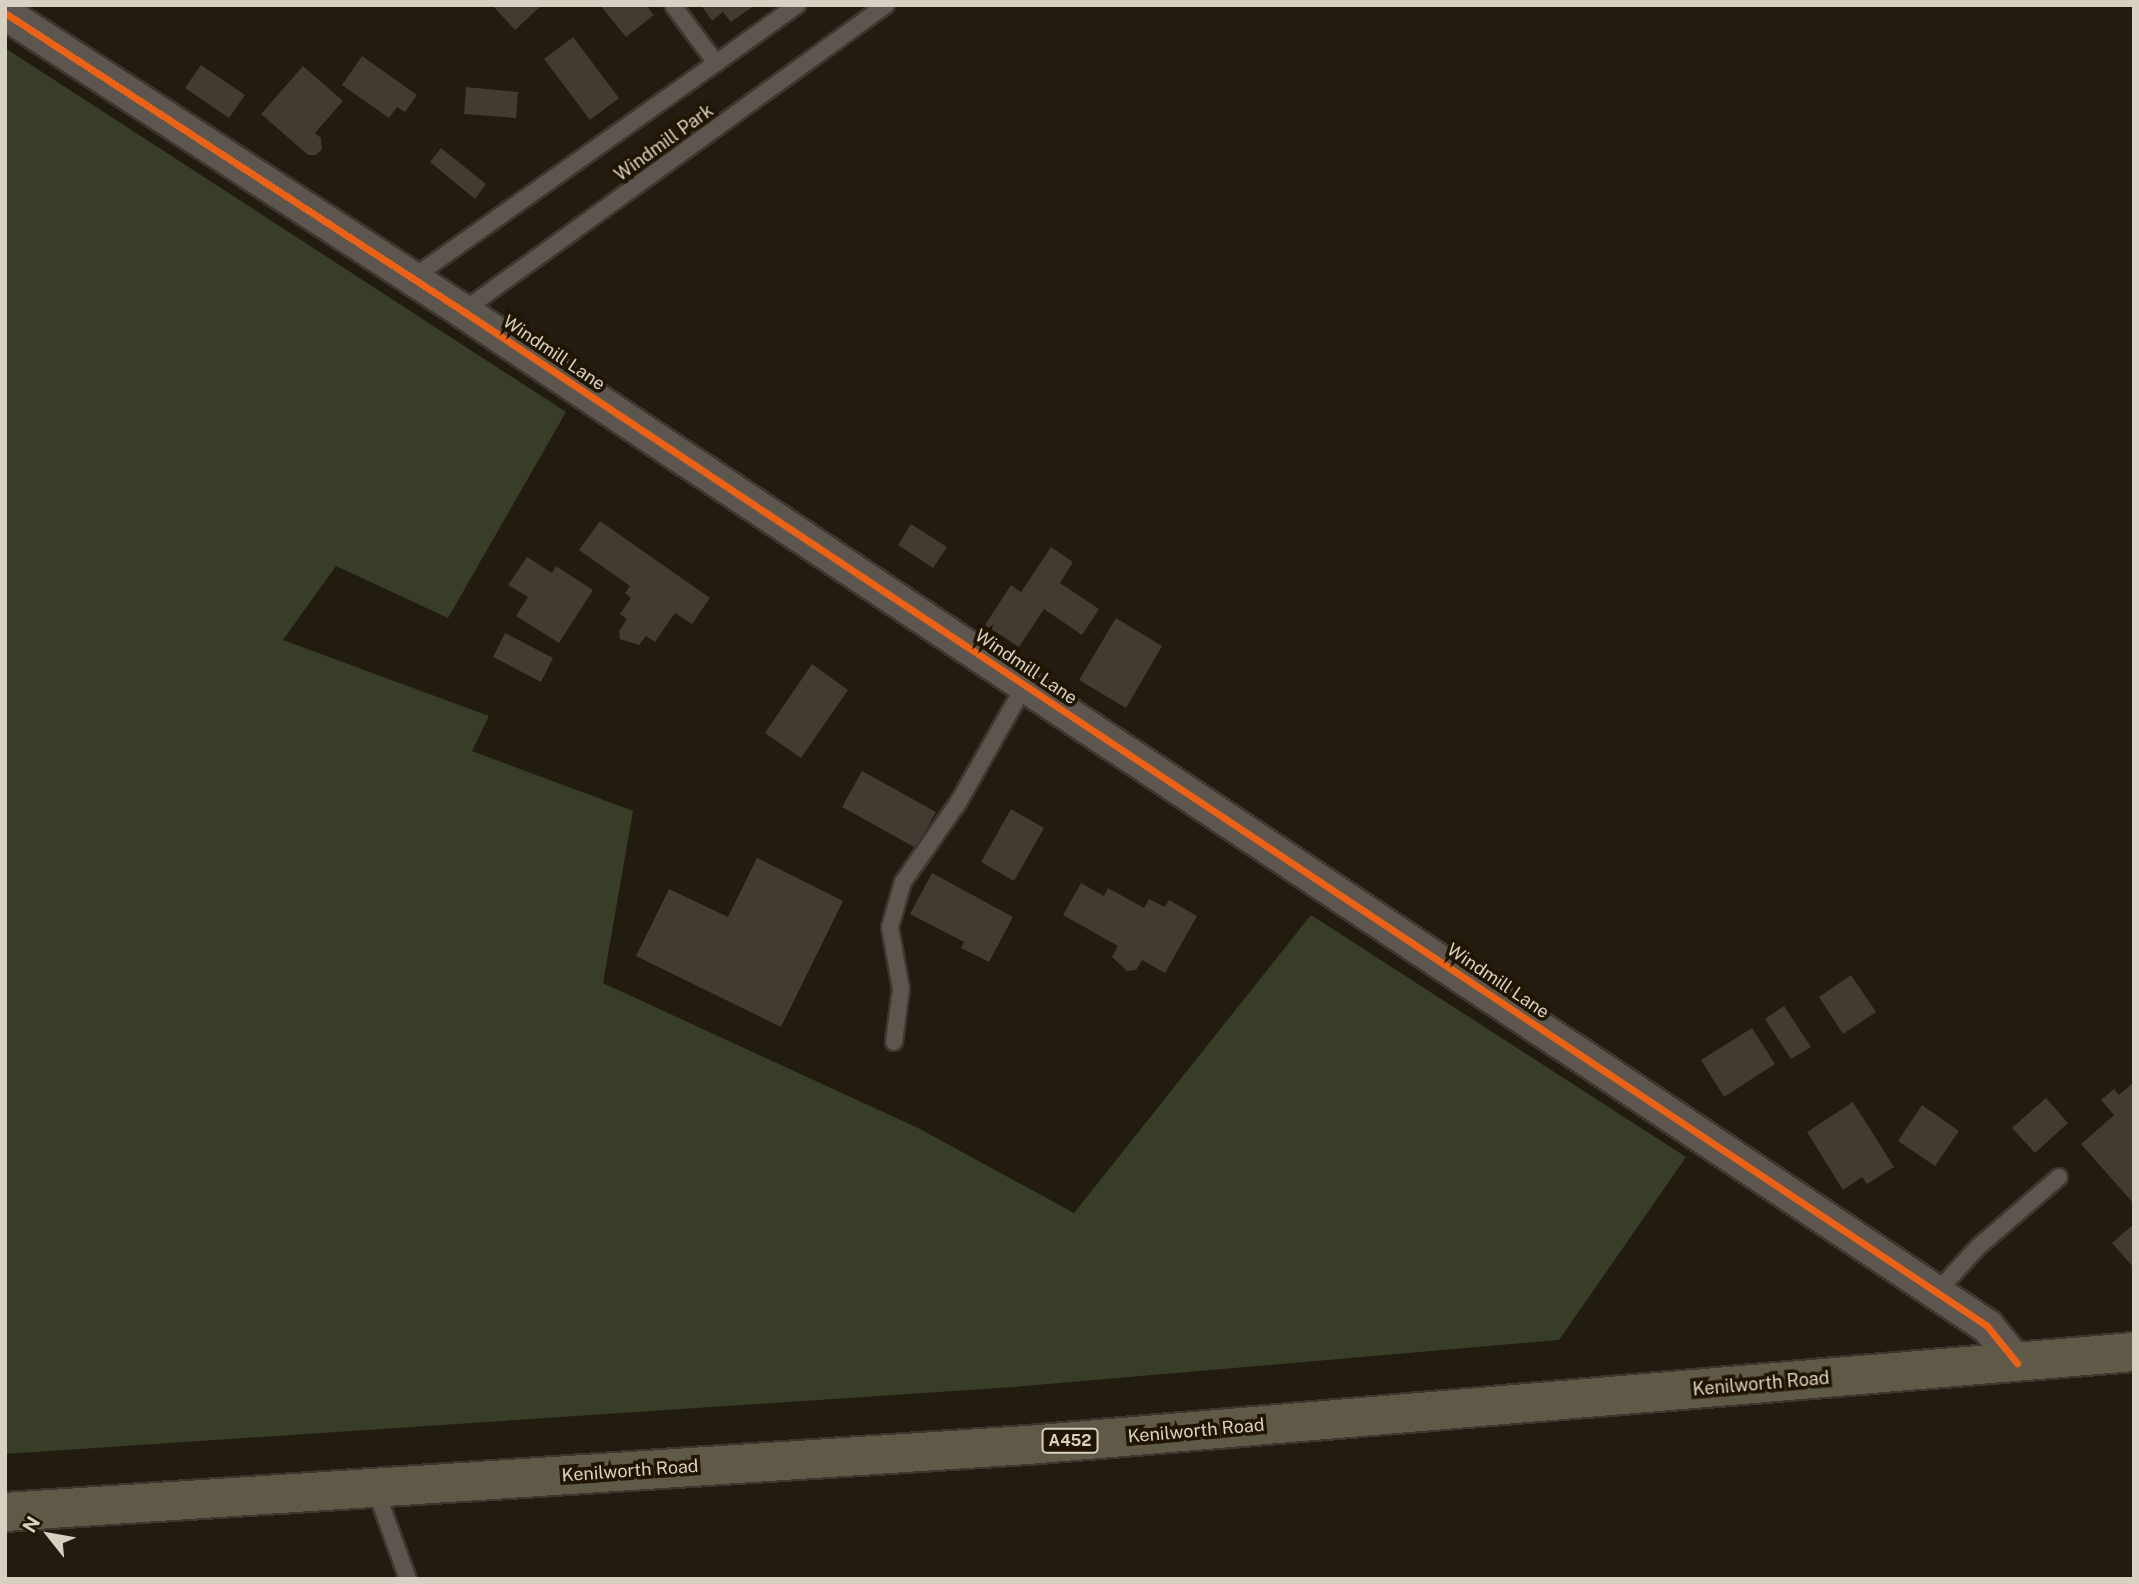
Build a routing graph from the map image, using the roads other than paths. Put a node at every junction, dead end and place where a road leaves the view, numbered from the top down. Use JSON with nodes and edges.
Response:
{"nodes":[{"id":1,"x":673,"y":5,"type":"edge"},
{"id":2,"x":797,"y":5,"type":"edge"},
{"id":3,"x":886,"y":5,"type":"edge"},
{"id":4,"x":5,"y":13,"type":"edge"},
{"id":5,"x":716,"y":63,"type":"junction"},
{"id":6,"x":411,"y":279,"type":"junction"},
{"id":7,"x":463,"y":311,"type":"junction"},
{"id":8,"x":1025,"y":685,"type":"junction"},
{"id":9,"x":894,"y":1042,"type":"dead end"},
{"id":10,"x":2059,"y":1177,"type":"dead end"},
{"id":11,"x":1937,"y":1292,"type":"junction"},
{"id":12,"x":2134,"y":1352,"type":"edge"},
{"id":13,"x":2017,"y":1363,"type":"junction"},
{"id":14,"x":375,"y":1488,"type":"junction"},
{"id":15,"x":5,"y":1512,"type":"edge"},
{"id":16,"x":408,"y":1579,"type":"edge"}],
"edges":[{"from":1,"to":5,"type":"lane"},
{"from":2,"to":5,"type":"lane","name":"Windmill Park"},
{"from":3,"to":7,"type":"lane","name":"Windmill Park"},
{"from":4,"to":6,"type":"street","name":"Windmill Lane"},
{"from":5,"to":6,"type":"lane","name":"Windmill Park"},
{"from":6,"to":7,"type":"street","name":"Windmill Lane"},
{"from":7,"to":8,"type":"street","name":"Windmill Lane"},
{"from":8,"to":9,"type":"lane"},
{"from":8,"to":11,"type":"street","name":"Windmill Lane"},
{"from":10,"to":11,"type":"lane"},
{"from":11,"to":13,"type":"street","name":"Windmill Lane"},
{"from":12,"to":13,"type":"highway","name":"Kenilworth Road","number":"A452"},
{"from":13,"to":14,"type":"highway","name":"Kenilworth Road","number":"A452"},
{"from":14,"to":15,"type":"highway","name":"Kenilworth Road","number":"A452"},
{"from":14,"to":16,"type":"lane"}]}
